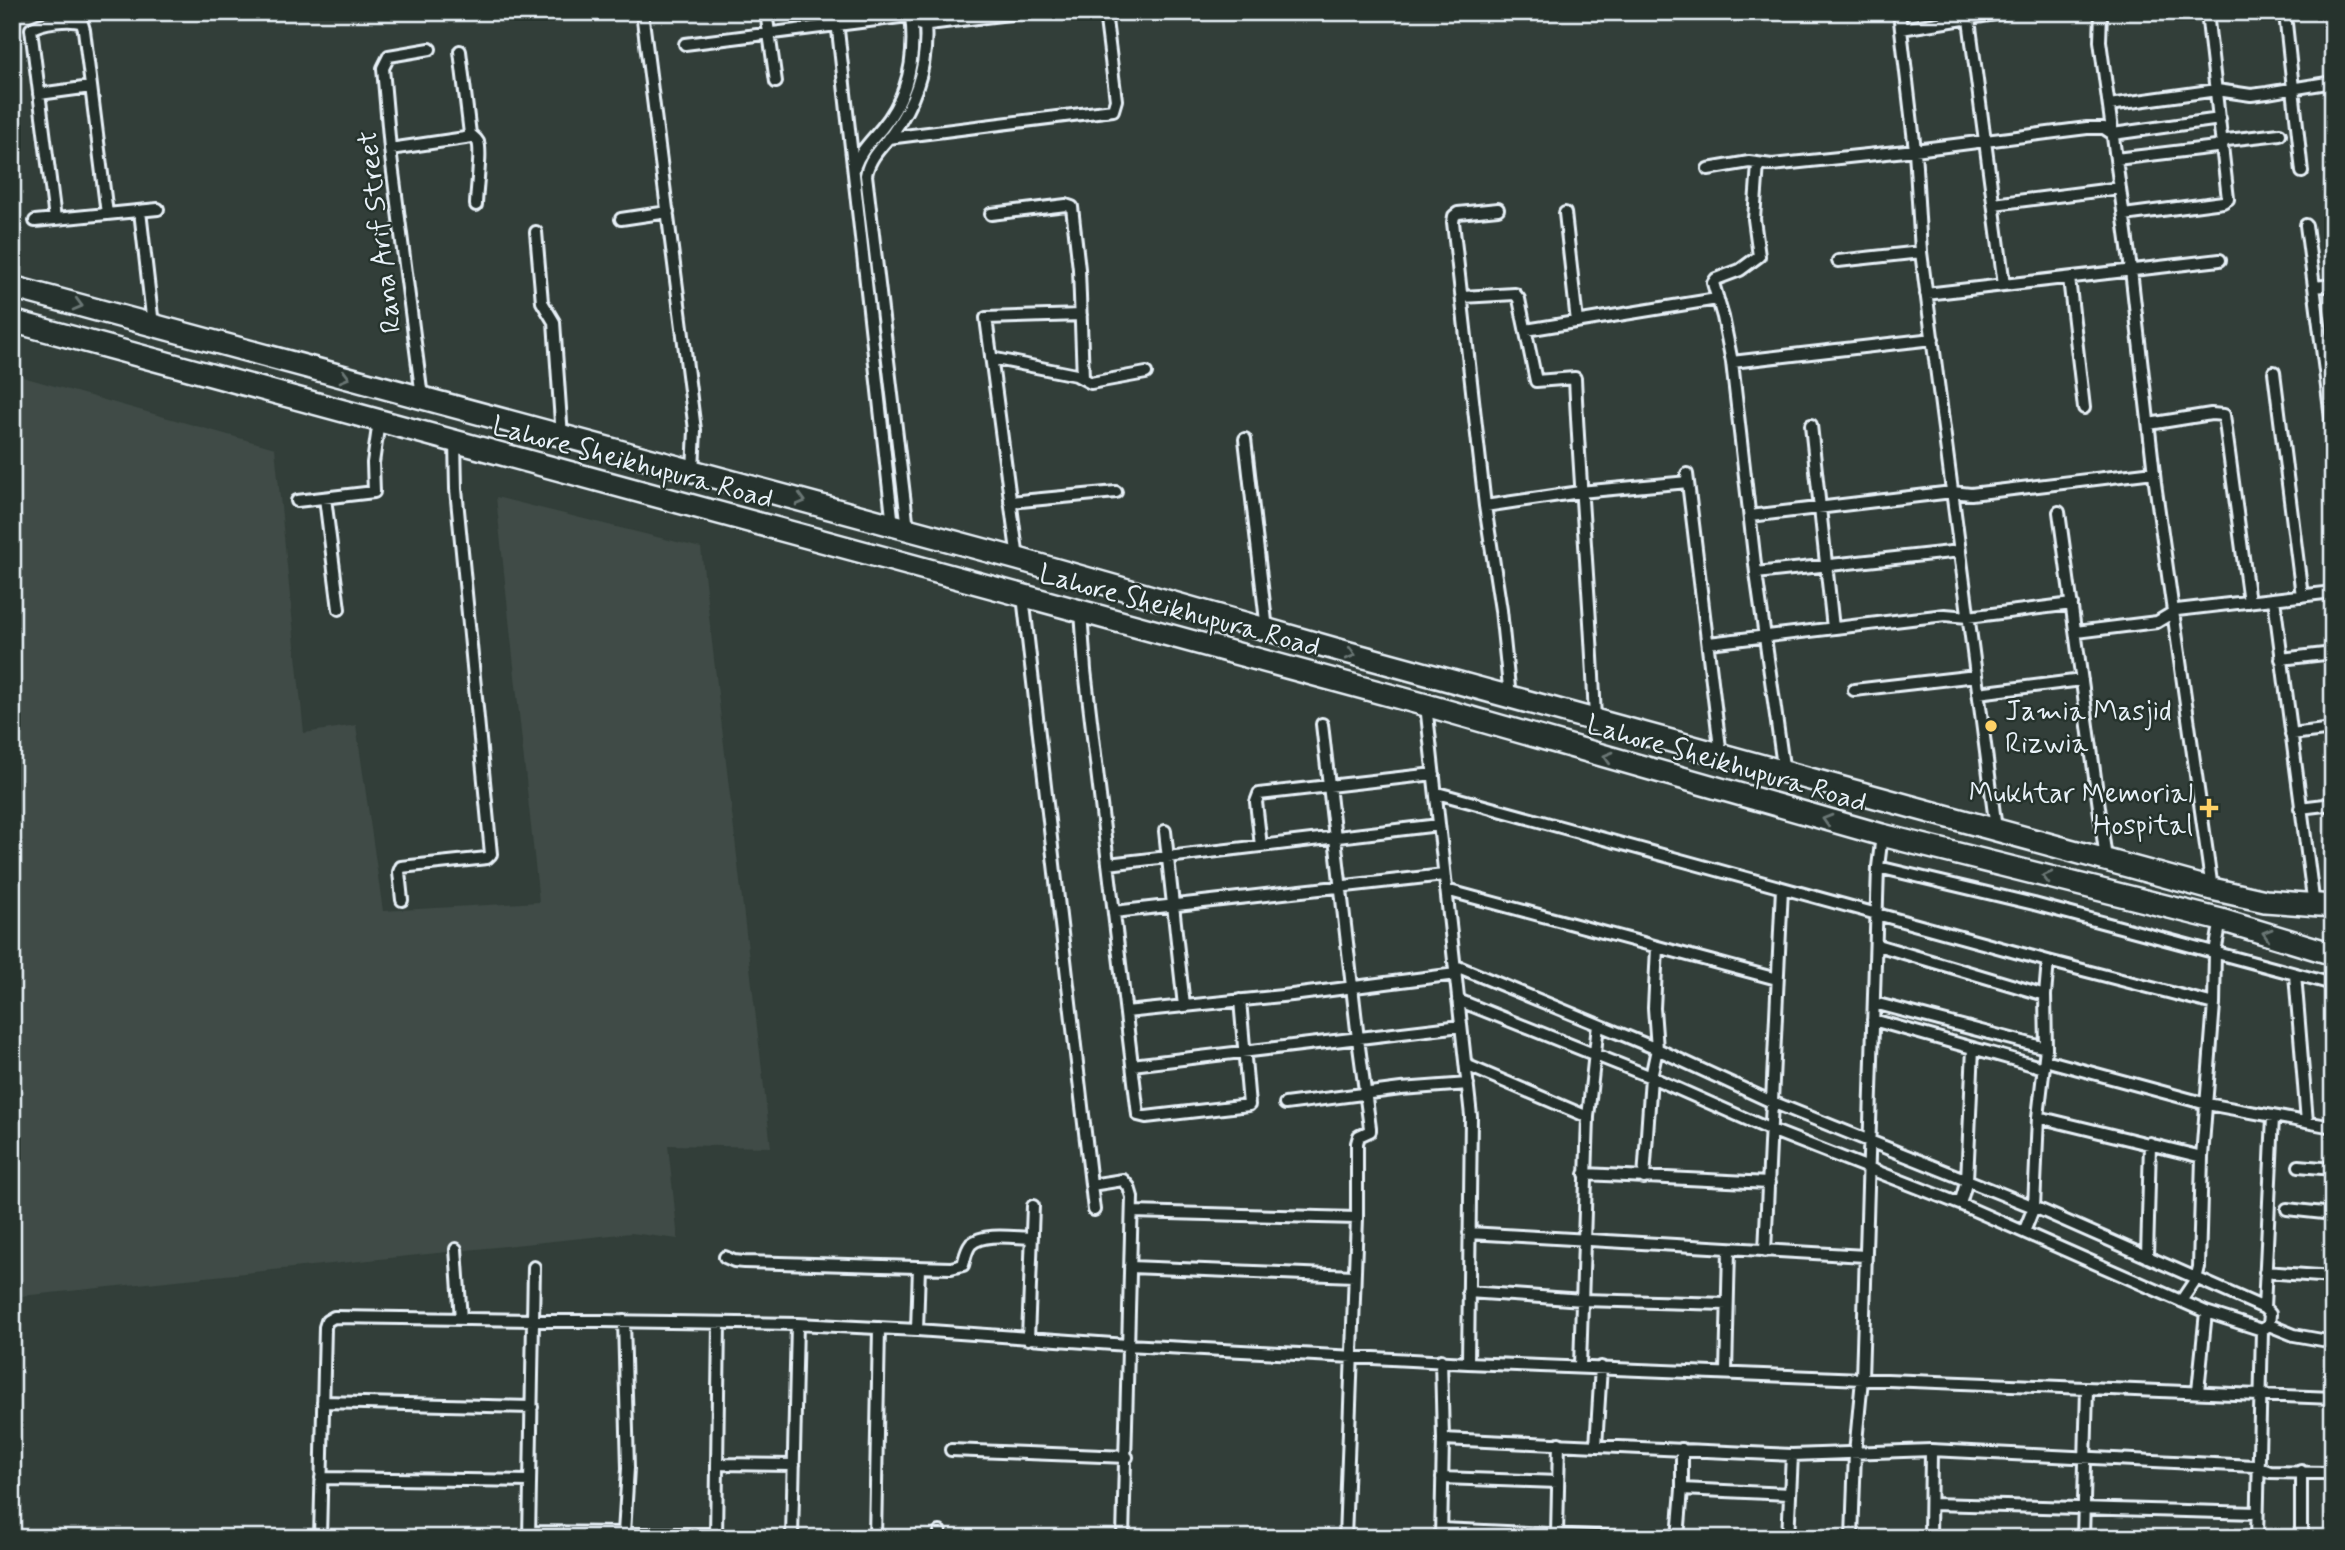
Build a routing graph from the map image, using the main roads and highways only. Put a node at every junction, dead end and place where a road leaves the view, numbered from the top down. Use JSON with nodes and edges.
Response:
{"nodes":[{"id":1,"x":12,"y":287,"type":"edge"},
{"id":2,"x":12,"y":321,"type":"edge"},
{"id":3,"x":303,"y":366,"type":"junction"},
{"id":4,"x":295,"y":397,"type":"junction"},
{"id":5,"x":2323,"y":906,"type":"edge"},
{"id":6,"x":2333,"y":954,"type":"edge"}],
"edges":[{"from":1,"to":3,"type":"highway","name":"Lahore Sheikhupura Road","one_way":true},
{"from":2,"to":4,"type":"highway","name":"Lahore Sheikhupura Road"},
{"from":3,"to":4,"type":"highway"},
{"from":3,"to":5,"type":"highway","name":"Lahore Sheikhupura Road","one_way":true},
{"from":6,"to":4,"type":"highway","name":"Lahore Sheikhupura Road","one_way":true}]}
